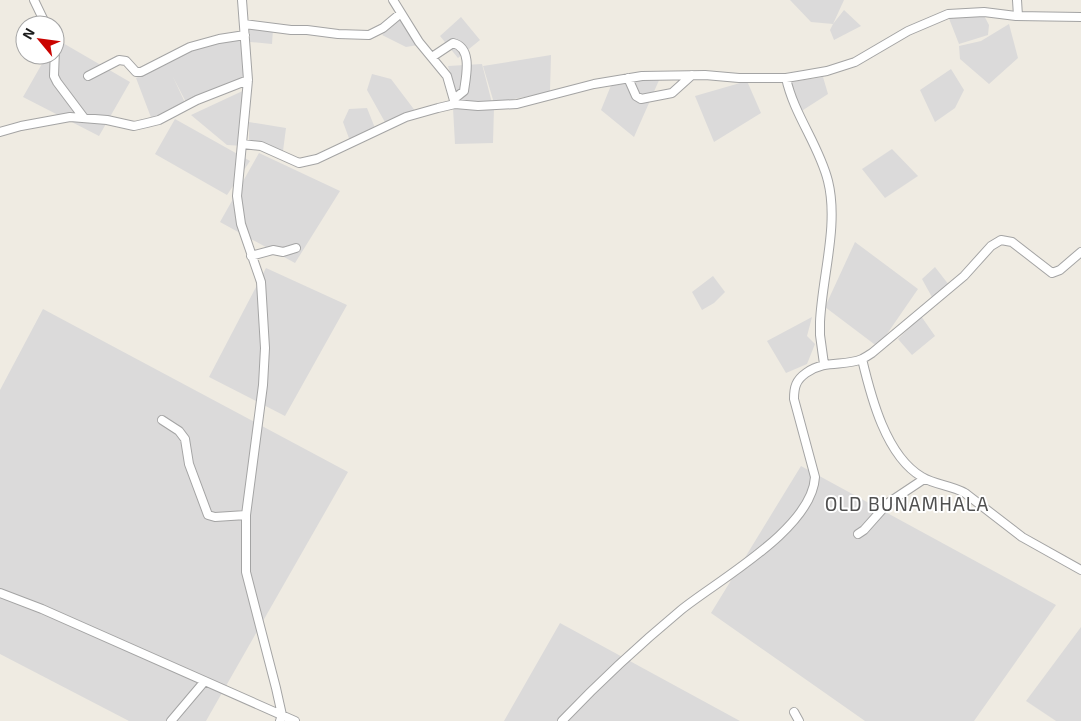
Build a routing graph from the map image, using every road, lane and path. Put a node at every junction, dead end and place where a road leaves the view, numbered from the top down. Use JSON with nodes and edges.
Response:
{"nodes":[{"id":1,"x":34,"y":0,"type":"edge"},
{"id":2,"x":242,"y":0,"type":"edge"},
{"id":3,"x":393,"y":0,"type":"edge"},
{"id":4,"x":1017,"y":0,"type":"edge"},
{"id":5,"x":401,"y":13,"type":"junction"},
{"id":6,"x":41,"y":15,"type":"edge"},
{"id":7,"x":1018,"y":16,"type":"junction"},
{"id":8,"x":1081,"y":17,"type":"edge"},
{"id":9,"x":244,"y":24,"type":"junction"},
{"id":10,"x":245,"y":35,"type":"junction"},
{"id":11,"x":432,"y":58,"type":"junction"},
{"id":12,"x":54,"y":65,"type":"edge"},
{"id":13,"x":692,"y":75,"type":"junction"},
{"id":14,"x":88,"y":76,"type":"dead end"},
{"id":15,"x":628,"y":78,"type":"junction"},
{"id":16,"x":786,"y":78,"type":"junction"},
{"id":17,"x":248,"y":80,"type":"junction"},
{"id":18,"x":455,"y":102,"type":"junction"},
{"id":19,"x":84,"y":118,"type":"junction"},
{"id":20,"x":0,"y":132,"type":"edge"},
{"id":21,"x":242,"y":144,"type":"junction"},
{"id":22,"x":296,"y":248,"type":"dead end"},
{"id":23,"x":1081,"y":252,"type":"edge"},
{"id":24,"x":251,"y":256,"type":"junction"},
{"id":25,"x":862,"y":359,"type":"junction"},
{"id":26,"x":824,"y":364,"type":"junction"},
{"id":27,"x":162,"y":420,"type":"dead end"},
{"id":28,"x":924,"y":479,"type":"junction"},
{"id":29,"x":246,"y":515,"type":"junction"},
{"id":30,"x":858,"y":534,"type":"dead end"},
{"id":31,"x":1081,"y":570,"type":"edge"},
{"id":32,"x":0,"y":593,"type":"edge"},
{"id":33,"x":204,"y":682,"type":"junction"},
{"id":34,"x":794,"y":712,"type":"dead end"},
{"id":35,"x":281,"y":718,"type":"edge"},
{"id":36,"x":171,"y":721,"type":"edge"},
{"id":37,"x":296,"y":721,"type":"edge"},
{"id":38,"x":562,"y":721,"type":"edge"},
{"id":39,"x":799,"y":721,"type":"edge"}],
"edges":[{"from":1,"to":6,"type":"street"},
{"from":2,"to":9,"type":"street"},
{"from":3,"to":5,"type":"street"},
{"from":4,"to":7,"type":"street"},
{"from":5,"to":9,"type":"street"},
{"from":5,"to":11,"type":"street"},
{"from":7,"to":8,"type":"street"},
{"from":7,"to":16,"type":"street"},
{"from":9,"to":10,"type":"street"},
{"from":10,"to":14,"type":"street"},
{"from":10,"to":17,"type":"street"},
{"from":11,"to":18,"type":"street"},
{"from":11,"to":18,"type":"street"},
{"from":12,"to":19,"type":"street"},
{"from":13,"to":15,"type":"street"},
{"from":13,"to":15,"type":"street"},
{"from":13,"to":16,"type":"street"},
{"from":15,"to":18,"type":"street"},
{"from":16,"to":26,"type":"street"},
{"from":17,"to":19,"type":"street"},
{"from":17,"to":21,"type":"street"},
{"from":18,"to":21,"type":"street"},
{"from":19,"to":20,"type":"street"},
{"from":21,"to":24,"type":"street"},
{"from":22,"to":24,"type":"street"},
{"from":23,"to":25,"type":"street"},
{"from":24,"to":29,"type":"street"},
{"from":25,"to":26,"type":"street"},
{"from":25,"to":28,"type":"street"},
{"from":26,"to":38,"type":"street"},
{"from":27,"to":29,"type":"street"},
{"from":28,"to":30,"type":"street"},
{"from":28,"to":31,"type":"street"},
{"from":29,"to":35,"type":"street"},
{"from":32,"to":33,"type":"street"},
{"from":33,"to":35,"type":"street"},
{"from":33,"to":36,"type":"street"},
{"from":34,"to":39,"type":"street"},
{"from":35,"to":37,"type":"street"}]}
